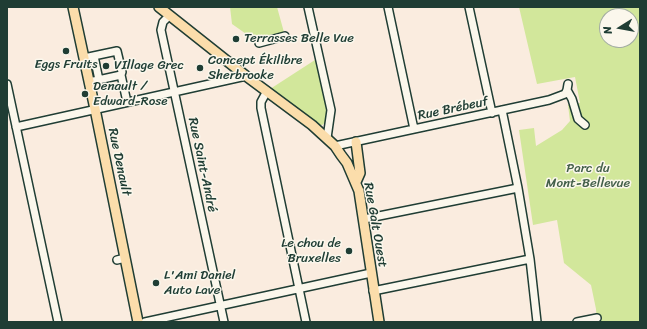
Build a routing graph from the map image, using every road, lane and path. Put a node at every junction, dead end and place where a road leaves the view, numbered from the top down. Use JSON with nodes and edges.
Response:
{"nodes":[{"id":1,"x":72,"y":7,"type":"edge"},
{"id":2,"x":159,"y":7,"type":"edge"},
{"id":3,"x":308,"y":7,"type":"edge"},
{"id":4,"x":388,"y":7,"type":"edge"},
{"id":5,"x":469,"y":7,"type":"edge"},
{"id":6,"x":169,"y":16,"type":"junction"},
{"id":7,"x":285,"y":36,"type":"dead end"},
{"id":8,"x":259,"y":43,"type":"dead end"},
{"id":9,"x":94,"y":56,"type":"junction"},
{"id":10,"x":84,"y":58,"type":"junction"},
{"id":11,"x":98,"y":68,"type":"junction"},
{"id":12,"x":86,"y":70,"type":"junction"},
{"id":13,"x":121,"y":75,"type":"junction"},
{"id":14,"x":246,"y":76,"type":"junction"},
{"id":15,"x":99,"y":80,"type":"junction"},
{"id":16,"x":89,"y":82,"type":"junction"},
{"id":17,"x":7,"y":84,"type":"edge"},
{"id":18,"x":267,"y":91,"type":"junction"},
{"id":19,"x":174,"y":92,"type":"junction"},
{"id":20,"x":127,"y":102,"type":"junction"},
{"id":21,"x":95,"y":109,"type":"junction"},
{"id":22,"x":502,"y":110,"type":"junction"},
{"id":23,"x":492,"y":113,"type":"junction"},
{"id":24,"x":329,"y":120,"type":"junction"},
{"id":25,"x":585,"y":125,"type":"dead end"},
{"id":26,"x":16,"y":126,"type":"junction"},
{"id":27,"x":312,"y":126,"type":"junction"},
{"id":28,"x":414,"y":129,"type":"junction"},
{"id":29,"x":327,"y":138,"type":"junction"},
{"id":30,"x":356,"y":142,"type":"junction"},
{"id":31,"x":335,"y":146,"type":"junction"},
{"id":32,"x":356,"y":182,"type":"junction"},
{"id":33,"x":518,"y":188,"type":"junction"},
{"id":34,"x":364,"y":219,"type":"junction"},
{"id":35,"x":530,"y":260,"type":"junction"},
{"id":36,"x":371,"y":273,"type":"junction"},
{"id":37,"x":298,"y":289,"type":"junction"},
{"id":38,"x":373,"y":292,"type":"junction"},
{"id":39,"x":220,"y":306,"type":"junction"},
{"id":40,"x":597,"y":318,"type":"dead end"},
{"id":41,"x":177,"y":319,"type":"edge"},
{"id":42,"x":58,"y":322,"type":"edge"},
{"id":43,"x":138,"y":322,"type":"edge"},
{"id":44,"x":145,"y":322,"type":"edge"},
{"id":45,"x":224,"y":322,"type":"edge"},
{"id":46,"x":306,"y":322,"type":"edge"},
{"id":47,"x":379,"y":322,"type":"edge"},
{"id":48,"x":536,"y":322,"type":"edge"},
{"id":49,"x":577,"y":322,"type":"edge"}],
"edges":[{"from":1,"to":10,"type":"main road","name":"Rue Denault"},
{"from":2,"to":6,"type":"main road","name":"Rue Galt Ouest"},
{"from":3,"to":24,"type":"street"},
{"from":4,"to":28,"type":"street"},
{"from":5,"to":23,"type":"street"},
{"from":6,"to":14,"type":"main road","name":"Rue Galt Ouest"},
{"from":6,"to":19,"type":"street","name":"Rue Saint-André"},
{"from":7,"to":8,"type":"street"},
{"from":9,"to":10,"type":"street"},
{"from":9,"to":11,"type":"street"},
{"from":9,"to":13,"type":"street"},
{"from":10,"to":12,"type":"main road","name":"Rue Denault"},
{"from":11,"to":12,"type":"street"},
{"from":11,"to":15,"type":"street"},
{"from":12,"to":16,"type":"main road","name":"Rue Denault"},
{"from":13,"to":15,"type":"street"},
{"from":13,"to":20,"type":"street"},
{"from":14,"to":18,"type":"main road","name":"Rue Galt Ouest"},
{"from":14,"to":19,"type":"street"},
{"from":15,"to":16,"type":"street"},
{"from":16,"to":21,"type":"main road","name":"Rue Denault"},
{"from":17,"to":26,"type":"street"},
{"from":18,"to":27,"type":"main road","name":"Rue Galt Ouest"},
{"from":18,"to":37,"type":"street"},
{"from":19,"to":20,"type":"street"},
{"from":19,"to":39,"type":"street","name":"Rue Saint-André"},
{"from":20,"to":21,"type":"street"},
{"from":21,"to":26,"type":"street"},
{"from":21,"to":43,"type":"main road","name":"Rue Denault"},
{"from":22,"to":23,"type":"street","name":"Rue Brébeuf"},
{"from":22,"to":25,"type":"street","name":"Rue Brébeuf"},
{"from":22,"to":33,"type":"street"},
{"from":23,"to":28,"type":"street","name":"Rue Brébeuf"},
{"from":24,"to":27,"type":"street"},
{"from":24,"to":29,"type":"street"},
{"from":26,"to":42,"type":"street"},
{"from":27,"to":29,"type":"main road","name":"Rue Galt Ouest"},
{"from":28,"to":30,"type":"street","name":"Rue Brébeuf"},
{"from":29,"to":31,"type":"main road","name":"Rue Galt Ouest"},
{"from":30,"to":31,"type":"street","name":"Rue Brébeuf"},
{"from":30,"to":32,"type":"main road"},
{"from":31,"to":32,"type":"main road","name":"Rue Galt Ouest"},
{"from":32,"to":34,"type":"main road","name":"Rue Galt Ouest"},
{"from":33,"to":34,"type":"street"},
{"from":33,"to":35,"type":"street"},
{"from":34,"to":36,"type":"main road","name":"Rue Galt Ouest"},
{"from":35,"to":38,"type":"street"},
{"from":35,"to":48,"type":"street"},
{"from":36,"to":37,"type":"street"},
{"from":36,"to":38,"type":"main road","name":"Rue Galt Ouest"},
{"from":37,"to":39,"type":"street"},
{"from":37,"to":46,"type":"street"},
{"from":38,"to":47,"type":"main road","name":"Rue Galt Ouest"},
{"from":39,"to":41,"type":"street"},
{"from":39,"to":45,"type":"street","name":"Rue Saint-André"},
{"from":40,"to":49,"type":"street"},
{"from":41,"to":44,"type":"street"}]}
